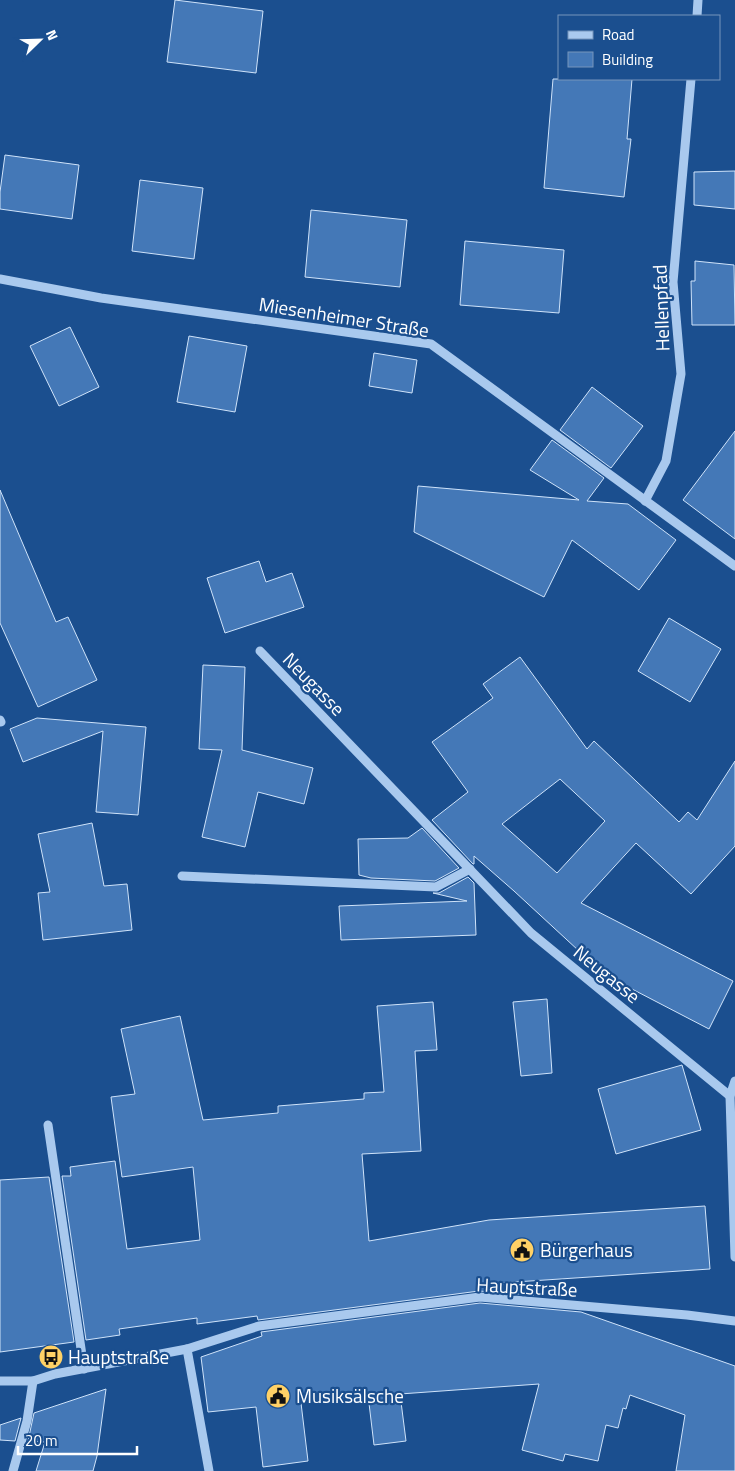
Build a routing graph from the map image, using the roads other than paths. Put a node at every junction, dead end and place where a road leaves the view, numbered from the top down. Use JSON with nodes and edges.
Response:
{"nodes":[{"id":1,"x":698,"y":0,"type":"edge"},
{"id":2,"x":697,"y":15,"type":"edge"},
{"id":3,"x":691,"y":80,"type":"edge"},
{"id":4,"x":0,"y":279,"type":"edge"},
{"id":5,"x":645,"y":501,"type":"junction"},
{"id":6,"x":735,"y":566,"type":"edge"},
{"id":7,"x":260,"y":651,"type":"dead end"},
{"id":8,"x":470,"y":869,"type":"junction"},
{"id":9,"x":182,"y":876,"type":"dead end"},
{"id":10,"x":735,"y":1081,"type":"edge"},
{"id":11,"x":730,"y":1096,"type":"junction"},
{"id":12,"x":48,"y":1125,"type":"dead end"},
{"id":13,"x":735,"y":1257,"type":"edge"},
{"id":14,"x":735,"y":1321,"type":"edge"},
{"id":15,"x":187,"y":1349,"type":"junction"},
{"id":16,"x":84,"y":1369,"type":"junction"},
{"id":17,"x":0,"y":1381,"type":"edge"},
{"id":18,"x":33,"y":1382,"type":"junction"},
{"id":19,"x":13,"y":1471,"type":"edge"},
{"id":20,"x":209,"y":1471,"type":"edge"}],
"edges":[{"from":1,"to":2,"type":"street"},
{"from":3,"to":5,"type":"street","name":"Hellenpfad"},
{"from":4,"to":5,"type":"street","name":"Miesenheimer Straße"},
{"from":5,"to":6,"type":"street","name":"Miesenheimer Straße"},
{"from":7,"to":8,"type":"street","name":"Neugasse"},
{"from":8,"to":9,"type":"street"},
{"from":8,"to":11,"type":"street","name":"Neugasse"},
{"from":10,"to":11,"type":"street"},
{"from":11,"to":13,"type":"street"},
{"from":12,"to":16,"type":"street"},
{"from":14,"to":15,"type":"street","name":"Hauptstraße"},
{"from":15,"to":16,"type":"street","name":"Hauptstraße"},
{"from":15,"to":20,"type":"street"},
{"from":16,"to":18,"type":"street","name":"Hauptstraße"},
{"from":17,"to":18,"type":"street","name":"Hauptstraße"},
{"from":18,"to":19,"type":"street"}]}
